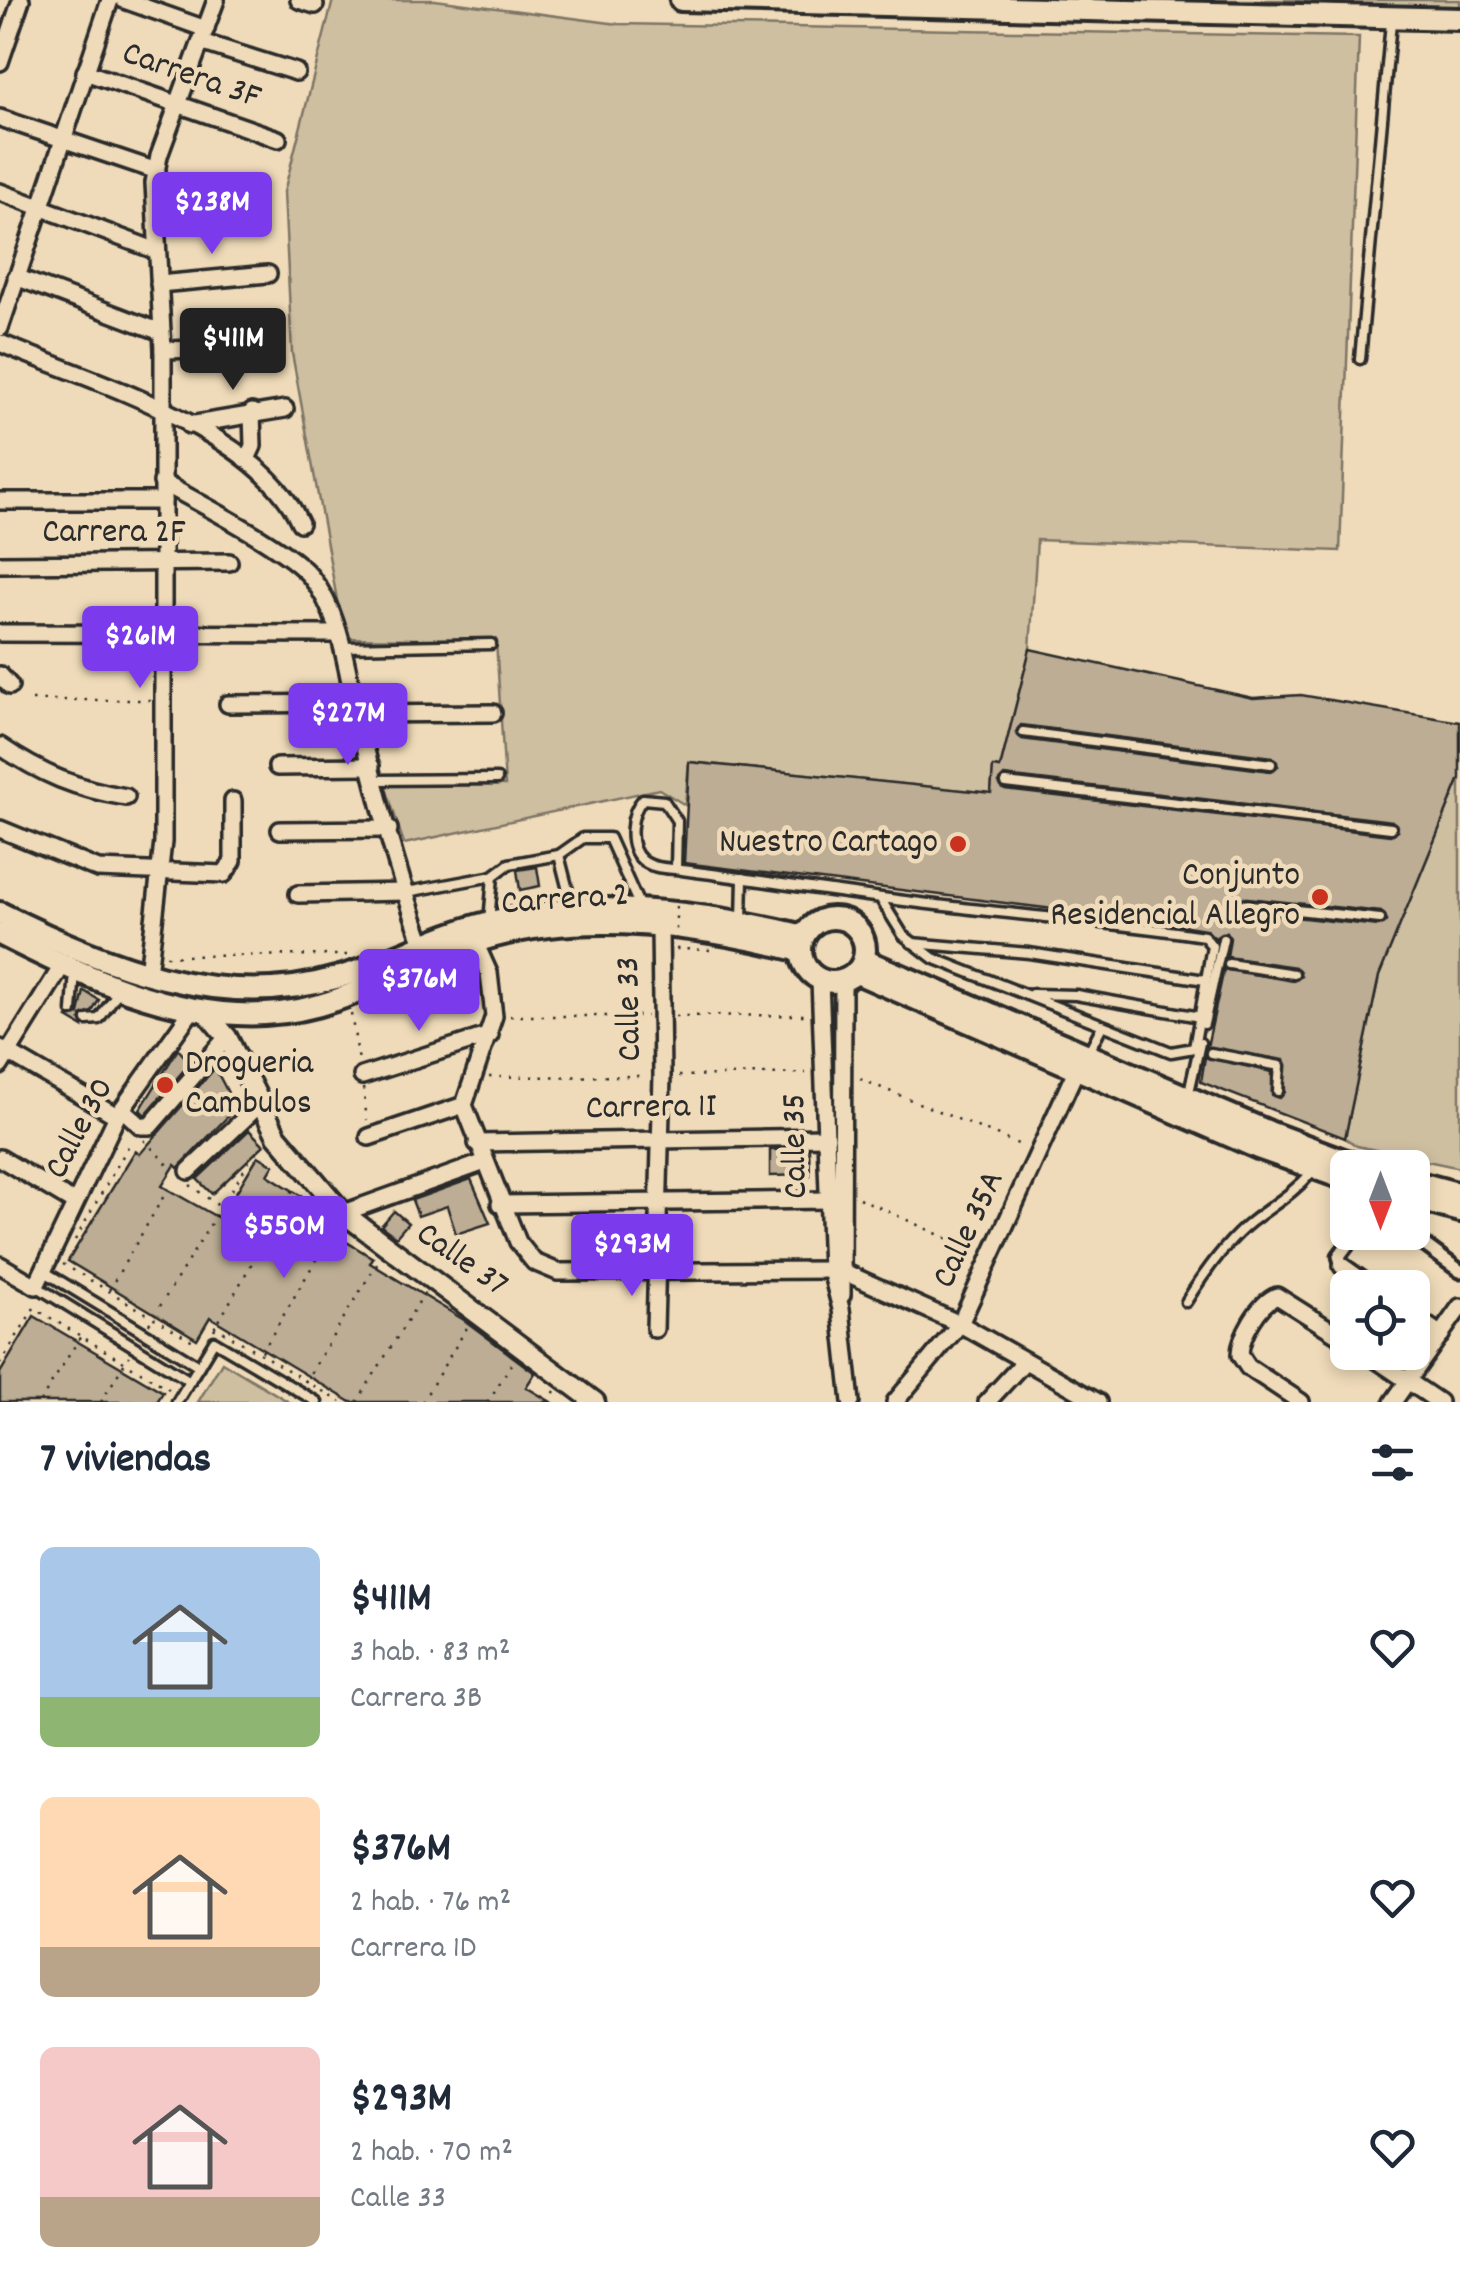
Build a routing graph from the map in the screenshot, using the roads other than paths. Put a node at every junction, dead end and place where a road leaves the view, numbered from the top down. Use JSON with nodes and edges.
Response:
{"nodes":[{"id":1,"x":22,"y":0,"type":"edge"},
{"id":2,"x":110,"y":0,"type":"edge"},
{"id":3,"x":124,"y":0,"type":"edge"},
{"id":4,"x":216,"y":0,"type":"edge"},
{"id":5,"x":299,"y":0,"type":"edge"},
{"id":6,"x":680,"y":0,"type":"edge"},
{"id":7,"x":712,"y":1,"type":"edge"},
{"id":8,"x":315,"y":5,"type":"dead end"},
{"id":9,"x":1391,"y":17,"type":"junction"},
{"id":10,"x":1460,"y":19,"type":"edge"},
{"id":11,"x":203,"y":36,"type":"junction"},
{"id":12,"x":0,"y":62,"type":"edge"},
{"id":13,"x":85,"y":72,"type":"junction"},
{"id":14,"x":296,"y":72,"type":"dead end"},
{"id":15,"x":178,"y":106,"type":"junction"},
{"id":16,"x":0,"y":118,"type":"edge"},
{"id":17,"x":62,"y":138,"type":"junction"},
{"id":18,"x":278,"y":139,"type":"dead end"},
{"id":19,"x":155,"y":177,"type":"junction"},
{"id":20,"x":0,"y":192,"type":"edge"},
{"id":21,"x":38,"y":207,"type":"junction"},
{"id":22,"x":157,"y":251,"type":"junction"},
{"id":23,"x":0,"y":265,"type":"edge"},
{"id":24,"x":17,"y":274,"type":"junction"},
{"id":25,"x":268,"y":274,"type":"dead end"},
{"id":26,"x":159,"y":284,"type":"junction"},
{"id":27,"x":0,"y":328,"type":"edge"},
{"id":28,"x":161,"y":332,"type":"junction"},
{"id":29,"x":245,"y":341,"type":"dead end"},
{"id":30,"x":0,"y":343,"type":"edge"},
{"id":31,"x":162,"y":350,"type":"junction"},
{"id":32,"x":1360,"y":359,"type":"dead end"},
{"id":33,"x":286,"y":409,"type":"dead end"},
{"id":34,"x":160,"y":411,"type":"junction"},
{"id":35,"x":252,"y":412,"type":"junction"},
{"id":36,"x":189,"y":425,"type":"junction"},
{"id":37,"x":247,"y":459,"type":"junction"},
{"id":38,"x":162,"y":482,"type":"junction"},
{"id":39,"x":0,"y":501,"type":"edge"},
{"id":40,"x":162,"y":501,"type":"junction"},
{"id":41,"x":300,"y":523,"type":"dead end"},
{"id":42,"x":229,"y":562,"type":"dead end"},
{"id":43,"x":0,"y":564,"type":"edge"},
{"id":44,"x":163,"y":565,"type":"junction"},
{"id":45,"x":0,"y":633,"type":"edge"},
{"id":46,"x":163,"y":634,"type":"junction"},
{"id":47,"x":341,"y":640,"type":"junction"},
{"id":48,"x":492,"y":644,"type":"dead end"},
{"id":49,"x":228,"y":704,"type":"dead end"},
{"id":50,"x":356,"y":708,"type":"junction"},
{"id":51,"x":493,"y":713,"type":"dead end"},
{"id":52,"x":1022,"y":732,"type":"dead end"},
{"id":53,"x":0,"y":746,"type":"edge"},
{"id":54,"x":1271,"y":764,"type":"dead end"},
{"id":55,"x":277,"y":767,"type":"dead end"},
{"id":56,"x":372,"y":773,"type":"junction"},
{"id":57,"x":497,"y":779,"type":"dead end"},
{"id":58,"x":1006,"y":783,"type":"dead end"},
{"id":59,"x":126,"y":798,"type":"dead end"},
{"id":60,"x":233,"y":801,"type":"dead end"},
{"id":61,"x":1391,"y":828,"type":"dead end"},
{"id":62,"x":0,"y":829,"type":"edge"},
{"id":63,"x":389,"y":829,"type":"junction"},
{"id":64,"x":280,"y":830,"type":"dead end"},
{"id":65,"x":559,"y":855,"type":"junction"},
{"id":66,"x":676,"y":869,"type":"junction"},
{"id":67,"x":162,"y":875,"type":"junction"},
{"id":68,"x":493,"y":876,"type":"junction"},
{"id":69,"x":744,"y":878,"type":"junction"},
{"id":70,"x":407,"y":892,"type":"junction"},
{"id":71,"x":298,"y":894,"type":"dead end"},
{"id":72,"x":880,"y":898,"type":"junction"},
{"id":73,"x":1240,"y":904,"type":"dead end"},
{"id":74,"x":573,"y":910,"type":"junction"},
{"id":75,"x":642,"y":911,"type":"junction"},
{"id":76,"x":0,"y":913,"type":"edge"},
{"id":77,"x":1380,"y":920,"type":"dead end"},
{"id":78,"x":742,"y":921,"type":"junction"},
{"id":79,"x":489,"y":922,"type":"junction"},
{"id":80,"x":0,"y":934,"type":"edge"},
{"id":81,"x":668,"y":935,"type":"junction"},
{"id":82,"x":1223,"y":939,"type":"dead end"},
{"id":83,"x":476,"y":942,"type":"junction"},
{"id":84,"x":911,"y":943,"type":"junction"},
{"id":85,"x":423,"y":944,"type":"junction"},
{"id":86,"x":802,"y":944,"type":"junction"},
{"id":87,"x":150,"y":964,"type":"junction"},
{"id":88,"x":1229,"y":964,"type":"dead end"},
{"id":89,"x":69,"y":969,"type":"junction"},
{"id":90,"x":854,"y":971,"type":"junction"},
{"id":91,"x":1294,"y":974,"type":"dead end"},
{"id":92,"x":820,"y":980,"type":"junction"},
{"id":93,"x":1205,"y":980,"type":"junction"},
{"id":94,"x":120,"y":988,"type":"junction"},
{"id":95,"x":47,"y":990,"type":"junction"},
{"id":96,"x":1028,"y":994,"type":"junction"},
{"id":97,"x":199,"y":1010,"type":"junction"},
{"id":98,"x":1200,"y":1017,"type":"junction"},
{"id":99,"x":87,"y":1020,"type":"dead end"},
{"id":100,"x":1102,"y":1026,"type":"junction"},
{"id":101,"x":227,"y":1036,"type":"junction"},
{"id":102,"x":490,"y":1036,"type":"junction"},
{"id":103,"x":1211,"y":1053,"type":"dead end"},
{"id":104,"x":3,"y":1056,"type":"edge"},
{"id":105,"x":1082,"y":1061,"type":"junction"},
{"id":106,"x":362,"y":1076,"type":"dead end"},
{"id":107,"x":1278,"y":1091,"type":"dead end"},
{"id":108,"x":1188,"y":1097,"type":"junction"},
{"id":109,"x":260,"y":1104,"type":"junction"},
{"id":110,"x":464,"y":1105,"type":"junction"},
{"id":111,"x":119,"y":1112,"type":"junction"},
{"id":112,"x":369,"y":1137,"type":"dead end"},
{"id":113,"x":827,"y":1137,"type":"junction"},
{"id":114,"x":660,"y":1138,"type":"junction"},
{"id":115,"x":477,"y":1143,"type":"junction"},
{"id":116,"x":1330,"y":1154,"type":"edge"},
{"id":117,"x":0,"y":1158,"type":"edge"},
{"id":118,"x":485,"y":1162,"type":"junction"},
{"id":119,"x":1315,"y":1168,"type":"junction"},
{"id":120,"x":189,"y":1171,"type":"dead end"},
{"id":121,"x":1330,"y":1173,"type":"edge"},
{"id":122,"x":1430,"y":1186,"type":"edge"},
{"id":123,"x":1460,"y":1194,"type":"edge"},
{"id":124,"x":828,"y":1200,"type":"junction"},
{"id":125,"x":75,"y":1202,"type":"junction"},
{"id":126,"x":660,"y":1202,"type":"junction"},
{"id":127,"x":1430,"y":1203,"type":"edge"},
{"id":128,"x":500,"y":1204,"type":"junction"},
{"id":129,"x":1460,"y":1211,"type":"edge"},
{"id":130,"x":340,"y":1218,"type":"junction"},
{"id":131,"x":1430,"y":1249,"type":"edge"},
{"id":132,"x":1344,"y":1250,"type":"edge"},
{"id":133,"x":0,"y":1265,"type":"edge"},
{"id":134,"x":1342,"y":1266,"type":"joint"},
{"id":135,"x":654,"y":1269,"type":"junction"},
{"id":136,"x":1348,"y":1270,"type":"edge"},
{"id":137,"x":838,"y":1271,"type":"junction"},
{"id":138,"x":1460,"y":1271,"type":"edge"},
{"id":139,"x":40,"y":1279,"type":"junction"},
{"id":140,"x":1186,"y":1302,"type":"dead end"},
{"id":141,"x":1460,"y":1307,"type":"edge"},
{"id":142,"x":960,"y":1324,"type":"junction"},
{"id":143,"x":1430,"y":1327,"type":"edge"},
{"id":144,"x":655,"y":1329,"type":"dead end"},
{"id":145,"x":1330,"y":1330,"type":"edge"},
{"id":146,"x":1441,"y":1335,"type":"junction"},
{"id":147,"x":1025,"y":1361,"type":"junction"},
{"id":148,"x":199,"y":1366,"type":"junction"},
{"id":149,"x":1393,"y":1370,"type":"edge"},
{"id":150,"x":1408,"y":1380,"type":"junction"},
{"id":151,"x":190,"y":1381,"type":"junction"},
{"id":152,"x":1076,"y":1396,"type":"edge"},
{"id":153,"x":178,"y":1402,"type":"edge"},
{"id":154,"x":317,"y":1402,"type":"edge"},
{"id":155,"x":595,"y":1402,"type":"edge"},
{"id":156,"x":851,"y":1402,"type":"edge"},
{"id":157,"x":895,"y":1402,"type":"edge"},
{"id":158,"x":987,"y":1402,"type":"edge"},
{"id":159,"x":1098,"y":1402,"type":"edge"},
{"id":160,"x":1301,"y":1402,"type":"edge"},
{"id":161,"x":1393,"y":1402,"type":"edge"},
{"id":162,"x":1439,"y":1402,"type":"edge"}],
"edges":[{"from":1,"to":12,"type":"street"},
{"from":2,"to":13,"type":"street"},
{"from":3,"to":11,"type":"street"},
{"from":4,"to":11,"type":"street"},
{"from":5,"to":8,"type":"street"},
{"from":6,"to":7,"type":"main road"},
{"from":7,"to":9,"type":"main road"},
{"from":9,"to":10,"type":"main road"},
{"from":9,"to":32,"type":"lane"},
{"from":11,"to":14,"type":"street"},
{"from":11,"to":15,"type":"street"},
{"from":13,"to":15,"type":"street","name":"Carrera 3F"},
{"from":13,"to":17,"type":"street"},
{"from":15,"to":18,"type":"street","name":"Carrera 3F"},
{"from":15,"to":19,"type":"street"},
{"from":16,"to":17,"type":"street"},
{"from":17,"to":19,"type":"street"},
{"from":17,"to":21,"type":"street"},
{"from":19,"to":22,"type":"street"},
{"from":20,"to":21,"type":"street"},
{"from":21,"to":22,"type":"street"},
{"from":21,"to":24,"type":"street"},
{"from":22,"to":26,"type":"street"},
{"from":23,"to":24,"type":"street"},
{"from":24,"to":27,"type":"street"},
{"from":24,"to":28,"type":"street"},
{"from":25,"to":26,"type":"street"},
{"from":26,"to":28,"type":"street"},
{"from":28,"to":31,"type":"street"},
{"from":29,"to":31,"type":"street"},
{"from":30,"to":34,"type":"street"},
{"from":31,"to":34,"type":"street"},
{"from":33,"to":35,"type":"street"},
{"from":34,"to":36,"type":"street"},
{"from":34,"to":38,"type":"street"},
{"from":35,"to":36,"type":"street"},
{"from":35,"to":37,"type":"street"},
{"from":36,"to":37,"type":"street"},
{"from":37,"to":41,"type":"street"},
{"from":38,"to":40,"type":"street"},
{"from":38,"to":47,"type":"street"},
{"from":39,"to":40,"type":"street"},
{"from":40,"to":44,"type":"street"},
{"from":42,"to":44,"type":"street","name":"Carrera 2F"},
{"from":43,"to":44,"type":"street","name":"Carrera 2F"},
{"from":44,"to":46,"type":"street"},
{"from":45,"to":46,"type":"street"},
{"from":46,"to":47,"type":"street"},
{"from":46,"to":67,"type":"street"},
{"from":47,"to":48,"type":"lane"},
{"from":47,"to":50,"type":"street"},
{"from":49,"to":50,"type":"street"},
{"from":50,"to":51,"type":"street"},
{"from":50,"to":56,"type":"street"},
{"from":52,"to":54,"type":"lane"},
{"from":53,"to":59,"type":"street"},
{"from":55,"to":56,"type":"street"},
{"from":56,"to":57,"type":"lane"},
{"from":56,"to":63,"type":"street"},
{"from":58,"to":61,"type":"lane"},
{"from":60,"to":67,"type":"street"},
{"from":62,"to":67,"type":"street"},
{"from":63,"to":64,"type":"street"},
{"from":63,"to":70,"type":"street"},
{"from":65,"to":68,"type":"lane"},
{"from":65,"to":74,"type":"lane"},
{"from":65,"to":75,"type":"lane"},
{"from":66,"to":66,"type":"lane"},
{"from":66,"to":69,"type":"lane"},
{"from":67,"to":87,"type":"street"},
{"from":68,"to":70,"type":"lane"},
{"from":68,"to":79,"type":"lane"},
{"from":69,"to":72,"type":"lane"},
{"from":69,"to":78,"type":"lane"},
{"from":70,"to":71,"type":"street"},
{"from":70,"to":85,"type":"street"},
{"from":72,"to":84,"type":"lane"},
{"from":72,"to":93,"type":"lane"},
{"from":73,"to":77,"type":"lane"},
{"from":74,"to":75,"type":"main road","name":"Carrera 2"},
{"from":74,"to":79,"type":"main road","name":"Carrera 2"},
{"from":75,"to":78,"type":"main road","name":"Carrera 2"},
{"from":76,"to":87,"type":"main road","name":"Carrera 2"},
{"from":78,"to":86,"type":"main road","name":"Carrera 2"},
{"from":79,"to":85,"type":"main road","name":"Carrera 2"},
{"from":80,"to":89,"type":"main road","name":"Carrera 2"},
{"from":81,"to":83,"type":"main road","name":"Carrera 2"},
{"from":81,"to":86,"type":"main road","name":"Carrera 2"},
{"from":81,"to":114,"type":"street","name":"Calle 33"},
{"from":82,"to":108,"type":"lane"},
{"from":83,"to":97,"type":"main road","name":"Carrera 2"},
{"from":83,"to":102,"type":"street"},
{"from":84,"to":93,"type":"lane"},
{"from":84,"to":96,"type":"lane"},
{"from":85,"to":87,"type":"main road","name":"Carrera 2"},
{"from":86,"to":90,"type":"main road"},
{"from":86,"to":92,"type":"main road"},
{"from":88,"to":91,"type":"lane"},
{"from":89,"to":94,"type":"main road","name":"Carrera 2"},
{"from":89,"to":95,"type":"street"},
{"from":89,"to":95,"type":"lane"},
{"from":90,"to":92,"type":"main road"},
{"from":90,"to":105,"type":"main road"},
{"from":90,"to":137,"type":"street","name":"Calle 35"},
{"from":92,"to":113,"type":"street","name":"Calle 35"},
{"from":93,"to":98,"type":"lane"},
{"from":94,"to":97,"type":"main road","name":"Carrera 2"},
{"from":94,"to":99,"type":"lane"},
{"from":95,"to":104,"type":"street"},
{"from":96,"to":98,"type":"lane"},
{"from":96,"to":100,"type":"lane"},
{"from":97,"to":101,"type":"street","name":"Calle 37"},
{"from":97,"to":111,"type":"street","name":"Calle 30"},
{"from":98,"to":100,"type":"lane"},
{"from":100,"to":105,"type":"lane"},
{"from":101,"to":109,"type":"street","name":"Calle 37"},
{"from":101,"to":111,"type":"street"},
{"from":102,"to":106,"type":"street"},
{"from":102,"to":110,"type":"street"},
{"from":103,"to":107,"type":"lane"},
{"from":104,"to":111,"type":"street"},
{"from":105,"to":108,"type":"main road"},
{"from":105,"to":119,"type":"main road"},
{"from":105,"to":142,"type":"street","name":"Calle 35A"},
{"from":108,"to":116,"type":"main road"},
{"from":109,"to":120,"type":"street"},
{"from":109,"to":130,"type":"street","name":"Calle 37"},
{"from":110,"to":112,"type":"street"},
{"from":110,"to":115,"type":"street"},
{"from":111,"to":125,"type":"street","name":"Calle 30"},
{"from":113,"to":114,"type":"street","name":"Carrera 1I"},
{"from":113,"to":124,"type":"street","name":"Calle 35"},
{"from":114,"to":115,"type":"street","name":"Carrera 1I"},
{"from":114,"to":126,"type":"street","name":"Calle 33"},
{"from":115,"to":118,"type":"street"},
{"from":117,"to":125,"type":"street"},
{"from":118,"to":128,"type":"street"},
{"from":118,"to":130,"type":"street"},
{"from":119,"to":121,"type":"main road"},
{"from":119,"to":140,"type":"lane"},
{"from":122,"to":123,"type":"main road"},
{"from":124,"to":126,"type":"street"},
{"from":124,"to":137,"type":"street","name":"Calle 35"},
{"from":125,"to":139,"type":"street","name":"Calle 30"},
{"from":126,"to":128,"type":"street"},
{"from":126,"to":135,"type":"street","name":"Calle 33"},
{"from":127,"to":129,"type":"main road"},
{"from":128,"to":135,"type":"street"},
{"from":130,"to":155,"type":"street","name":"Calle 37"},
{"from":131,"to":138,"type":"street"},
{"from":132,"to":134,"type":"street"},
{"from":133,"to":139,"type":"street"},
{"from":134,"to":136,"type":"street"},
{"from":135,"to":137,"type":"street"},
{"from":135,"to":144,"type":"street","name":"Calle 33"},
{"from":137,"to":142,"type":"street"},
{"from":137,"to":156,"type":"street","name":"Calle 35"},
{"from":139,"to":148,"type":"lane"},
{"from":139,"to":151,"type":"lane"},
{"from":141,"to":146,"type":"street"},
{"from":142,"to":147,"type":"street"},
{"from":142,"to":157,"type":"street","name":"Calle 35A"},
{"from":143,"to":146,"type":"street"},
{"from":145,"to":160,"type":"street"},
{"from":146,"to":150,"type":"street"},
{"from":147,"to":152,"type":"street"},
{"from":147,"to":158,"type":"street"},
{"from":148,"to":151,"type":"lane"},
{"from":148,"to":154,"type":"lane"},
{"from":149,"to":150,"type":"street"},
{"from":150,"to":161,"type":"street"},
{"from":150,"to":162,"type":"street"},
{"from":151,"to":153,"type":"lane"},
{"from":152,"to":159,"type":"street"}]}
